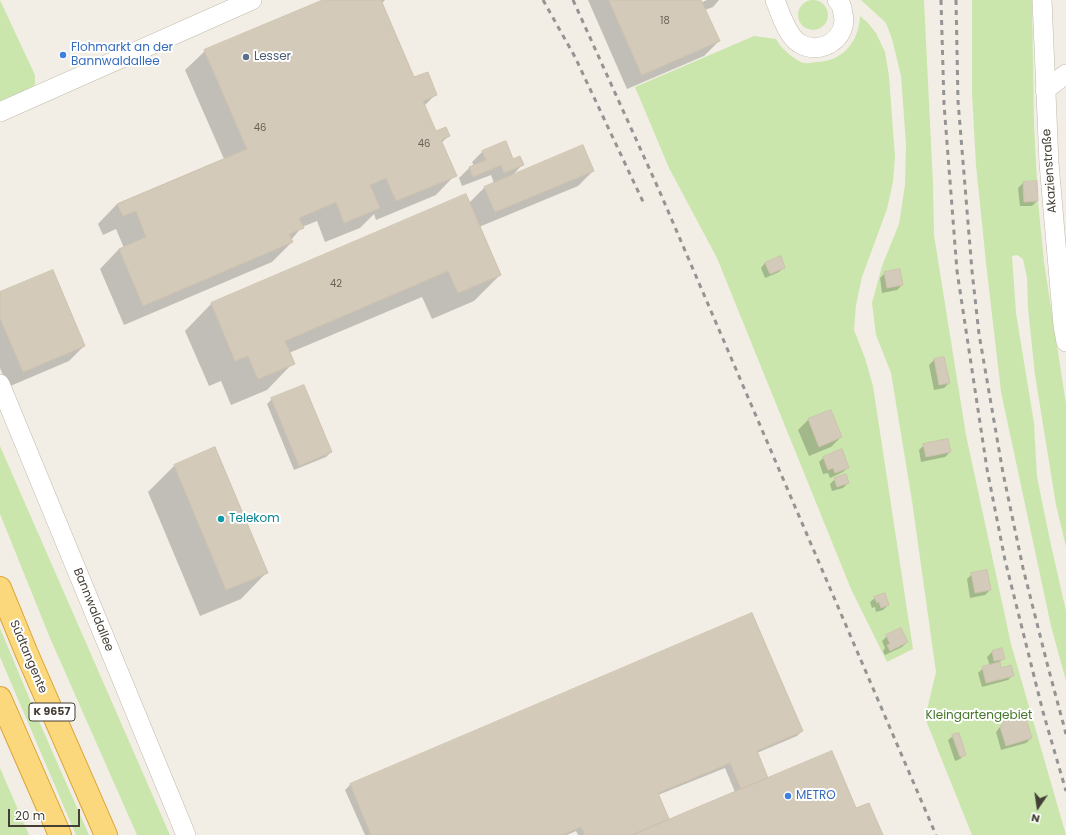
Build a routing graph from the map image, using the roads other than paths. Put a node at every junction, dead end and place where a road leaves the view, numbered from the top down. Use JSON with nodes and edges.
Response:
{"nodes":[{"id":1,"x":252,"y":0,"type":"edge"},
{"id":2,"x":775,"y":0,"type":"edge"},
{"id":3,"x":837,"y":0,"type":"edge"},
{"id":4,"x":1042,"y":0,"type":"edge"},
{"id":5,"x":1066,"y":74,"type":"edge"},
{"id":6,"x":1045,"y":90,"type":"junction"},
{"id":7,"x":0,"y":112,"type":"edge"},
{"id":8,"x":1060,"y":220,"type":"edge"},
{"id":9,"x":1066,"y":342,"type":"edge"},
{"id":10,"x":0,"y":384,"type":"edge"},
{"id":11,"x":0,"y":588,"type":"edge"},
{"id":12,"x":0,"y":698,"type":"edge"},
{"id":13,"x":60,"y":835,"type":"edge"},
{"id":14,"x":106,"y":835,"type":"edge"},
{"id":15,"x":186,"y":835,"type":"edge"}],
"edges":[{"from":1,"to":7,"type":"street"},
{"from":2,"to":3,"type":"street"},
{"from":4,"to":6,"type":"street","name":"Akazienstraße"},
{"from":5,"to":6,"type":"street"},
{"from":6,"to":8,"type":"street","name":"Akazienstraße"},
{"from":8,"to":9,"type":"street","name":"Akazienstraße"},
{"from":10,"to":15,"type":"street","name":"Bannwaldallee"},
{"from":11,"to":14,"type":"highway","name":"Südtangente","number":"K 9657"},
{"from":12,"to":13,"type":"highway","number":"K 9657"}]}
